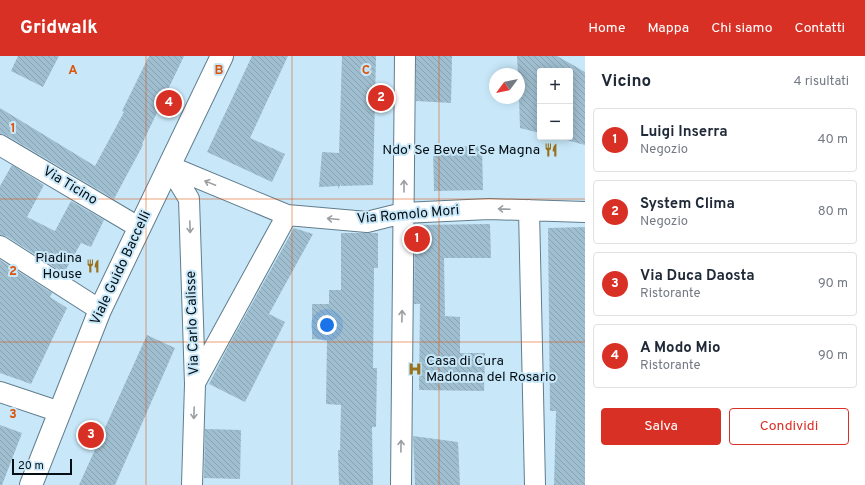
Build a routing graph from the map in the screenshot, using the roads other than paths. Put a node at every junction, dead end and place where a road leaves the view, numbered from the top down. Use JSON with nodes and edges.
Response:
{"nodes":[{"id":1,"x":405,"y":56,"type":"edge"},
{"id":2,"x":218,"y":58,"type":"edge"},
{"id":3,"x":0,"y":145,"type":"edge"},
{"id":4,"x":169,"y":166,"type":"junction"},
{"id":5,"x":529,"y":210,"type":"junction"},
{"id":6,"x":585,"y":212,"type":"edge"},
{"id":7,"x":403,"y":213,"type":"junction"},
{"id":8,"x":287,"y":215,"type":"junction"},
{"id":9,"x":140,"y":228,"type":"junction"},
{"id":10,"x":0,"y":246,"type":"edge"},
{"id":11,"x":100,"y":310,"type":"junction"},
{"id":12,"x":195,"y":384,"type":"junction"},
{"id":13,"x":0,"y":392,"type":"edge"},
{"id":14,"x":60,"y":412,"type":"junction"},
{"id":15,"x":31,"y":485,"type":"edge"},
{"id":16,"x":192,"y":485,"type":"edge"},
{"id":17,"x":401,"y":485,"type":"edge"},
{"id":18,"x":535,"y":485,"type":"edge"}],
"edges":[{"from":7,"to":1,"type":"street","one_way":true},
{"from":2,"to":4,"type":"main road","name":"Viale Guido Baccelli"},
{"from":3,"to":9,"type":"street","name":"Via Ticino"},
{"from":8,"to":4,"type":"street","name":"Via Romolo Mori","one_way":true},
{"from":4,"to":9,"type":"main road","name":"Viale Guido Baccelli"},
{"from":4,"to":12,"type":"street","name":"Via Carlo Calisse","one_way":true},
{"from":5,"to":6,"type":"street","name":"Via Romolo Mori"},
{"from":5,"to":7,"type":"street","name":"Via Romolo Mori","one_way":true},
{"from":5,"to":18,"type":"street"},
{"from":7,"to":8,"type":"street","name":"Via Romolo Mori","one_way":true},
{"from":17,"to":7,"type":"street","one_way":true},
{"from":8,"to":12,"type":"street"},
{"from":9,"to":11,"type":"main road","name":"Viale Guido Baccelli"},
{"from":10,"to":11,"type":"street"},
{"from":11,"to":14,"type":"main road","name":"Viale Guido Baccelli"},
{"from":12,"to":16,"type":"street","name":"Via Carlo Calisse","one_way":true},
{"from":13,"to":14,"type":"street"},
{"from":14,"to":15,"type":"main road","name":"Viale Guido Baccelli"}]}
